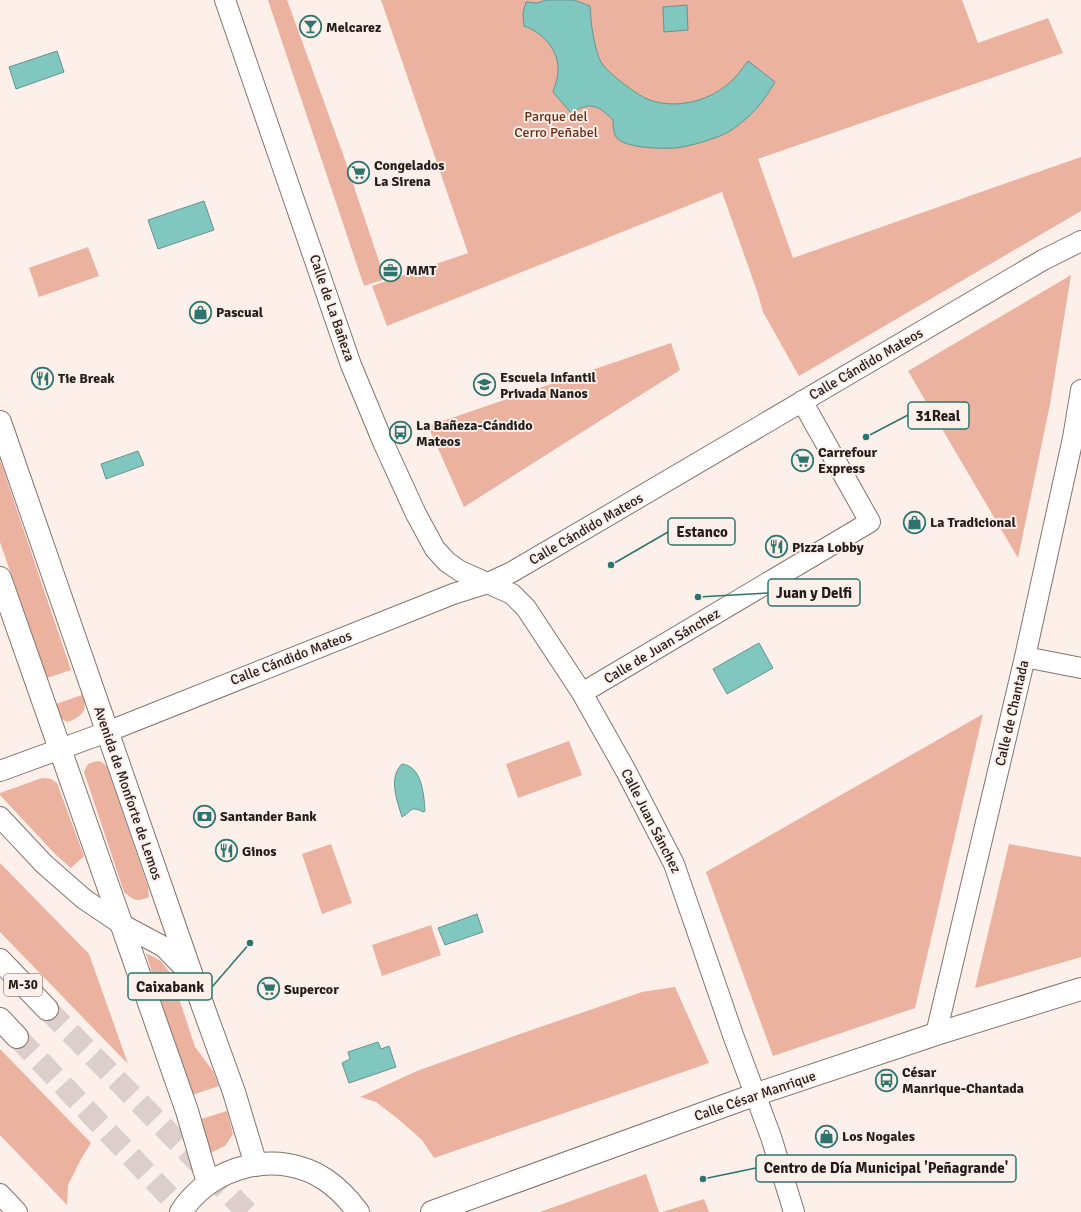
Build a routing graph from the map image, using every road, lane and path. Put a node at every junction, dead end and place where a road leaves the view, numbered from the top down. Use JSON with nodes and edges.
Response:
{"nodes":[{"id":1,"x":225,"y":0,"type":"edge"},
{"id":2,"x":1081,"y":241,"type":"edge"},
{"id":3,"x":1081,"y":390,"type":"edge"},
{"id":4,"x":802,"y":401,"type":"junction"},
{"id":5,"x":0,"y":422,"type":"edge"},
{"id":6,"x":1077,"y":438,"type":"edge"},
{"id":7,"x":0,"y":578,"type":"edge"},
{"id":8,"x":488,"y":584,"type":"junction"},
{"id":9,"x":1025,"y":657,"type":"junction"},
{"id":10,"x":1081,"y":668,"type":"edge"},
{"id":11,"x":582,"y":693,"type":"junction"},
{"id":12,"x":107,"y":732,"type":"junction"},
{"id":13,"x":60,"y":750,"type":"junction"},
{"id":14,"x":0,"y":771,"type":"edge"},
{"id":15,"x":0,"y":817,"type":"edge"},
{"id":16,"x":121,"y":924,"type":"junction"},
{"id":17,"x":0,"y":960,"type":"edge"},
{"id":18,"x":192,"y":976,"type":"junction"},
{"id":19,"x":1081,"y":989,"type":"edge"},
{"id":20,"x":47,"y":1009,"type":"tunnel mouth"},
{"id":21,"x":0,"y":1019,"type":"edge"},
{"id":22,"x":936,"y":1034,"type":"junction"},
{"id":23,"x":17,"y":1037,"type":"tunnel mouth"},
{"id":24,"x":754,"y":1095,"type":"junction"},
{"id":25,"x":256,"y":1165,"type":"junction"},
{"id":26,"x":208,"y":1183,"type":"junction"},
{"id":27,"x":0,"y":1194,"type":"edge"},
{"id":28,"x":456,"y":1206,"type":"edge"},
{"id":29,"x":17,"y":1212,"type":"edge"},
{"id":30,"x":181,"y":1212,"type":"edge"},
{"id":31,"x":358,"y":1212,"type":"edge"},
{"id":32,"x":432,"y":1212,"type":"edge"},
{"id":33,"x":794,"y":1212,"type":"edge"}],
"edges":[{"from":1,"to":8,"type":"street","name":"Calle de La Bañeza"},
{"from":2,"to":4,"type":"street","name":"Calle Cándido Mateos"},
{"from":3,"to":6,"type":"street","name":"Calle de Chantada"},
{"from":4,"to":8,"type":"street","name":"Calle Cándido Mateos"},
{"from":4,"to":11,"type":"street","name":"Calle de Juan Sánchez"},
{"from":5,"to":12,"type":"main road","name":"Avenida de Monforte de Lemos"},
{"from":6,"to":9,"type":"street","name":"Calle de Chantada"},
{"from":7,"to":13,"type":"main road"},
{"from":8,"to":11,"type":"street","name":"Calle Juan Sánchez"},
{"from":8,"to":12,"type":"street","name":"Calle Cándido Mateos"},
{"from":9,"to":10,"type":"street"},
{"from":9,"to":22,"type":"street","name":"Calle de Chantada"},
{"from":11,"to":24,"type":"street","name":"Calle Juan Sánchez"},
{"from":12,"to":13,"type":"street","name":"Calle Cándido Mateos"},
{"from":12,"to":18,"type":"main road","name":"Avenida de Monforte de Lemos"},
{"from":13,"to":14,"type":"street","name":"Calle Cándido Mateos"},
{"from":13,"to":16,"type":"main road"},
{"from":15,"to":16,"type":"street"},
{"from":16,"to":18,"type":"street"},
{"from":16,"to":26,"type":"main road"},
{"from":17,"to":20,"type":"main road","number":"M-30"},
{"from":18,"to":25,"type":"main road","name":"Avenida de Monforte de Lemos"},
{"from":19,"to":22,"type":"main road","name":"Calle César Manrique"},
{"from":21,"to":23,"type":"main road"},
{"from":22,"to":24,"type":"main road","name":"Calle César Manrique"},
{"from":24,"to":28,"type":"main road","name":"Calle César Manrique"},
{"from":24,"to":33,"type":"street","name":"Calle Juan Sánchez"},
{"from":25,"to":26,"type":"main road"},
{"from":25,"to":31,"type":"main road"},
{"from":26,"to":30,"type":"main road"},
{"from":27,"to":29,"type":"street"},
{"from":28,"to":32,"type":"main road","name":"Calle César Manrique"}]}
